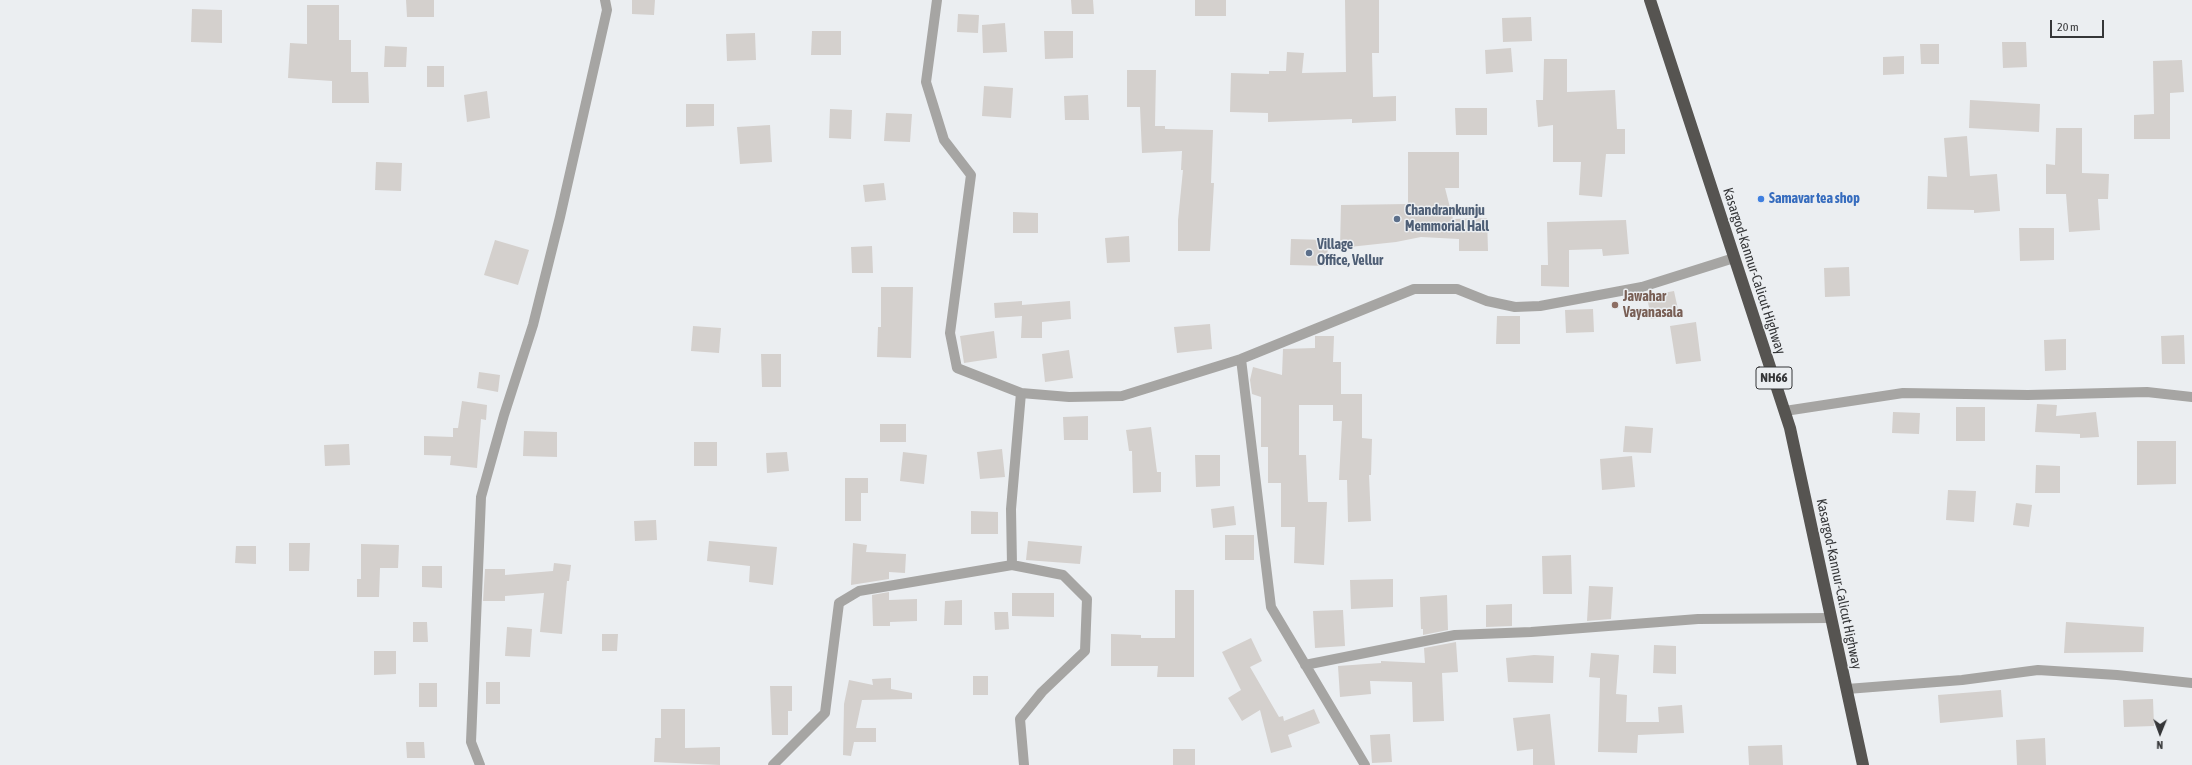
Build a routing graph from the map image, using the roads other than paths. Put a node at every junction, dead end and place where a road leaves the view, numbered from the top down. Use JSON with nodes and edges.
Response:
{"nodes":[{"id":1,"x":605,"y":0,"type":"edge"},
{"id":2,"x":937,"y":0,"type":"edge"},
{"id":3,"x":1650,"y":0,"type":"edge"},
{"id":4,"x":1734,"y":258,"type":"junction"},
{"id":5,"x":1240,"y":359,"type":"junction"},
{"id":6,"x":1021,"y":393,"type":"junction"},
{"id":7,"x":2192,"y":397,"type":"edge"},
{"id":8,"x":1785,"y":411,"type":"junction"},
{"id":9,"x":1012,"y":564,"type":"junction"},
{"id":10,"x":1830,"y":618,"type":"junction"},
{"id":11,"x":1305,"y":665,"type":"junction"},
{"id":12,"x":2192,"y":683,"type":"edge"},
{"id":13,"x":1847,"y":689,"type":"junction"},
{"id":14,"x":480,"y":765,"type":"edge"},
{"id":15,"x":773,"y":765,"type":"edge"},
{"id":16,"x":1024,"y":765,"type":"edge"},
{"id":17,"x":1365,"y":765,"type":"edge"},
{"id":18,"x":1863,"y":765,"type":"edge"}],
"edges":[{"from":1,"to":14,"type":"street"},
{"from":2,"to":6,"type":"street"},
{"from":3,"to":4,"type":"highway","name":"Kasargod-Kannur-Calicut Highway","number":"NH66"},
{"from":4,"to":5,"type":"street"},
{"from":4,"to":8,"type":"highway","name":"Kasargod-Kannur-Calicut Highway","number":"NH66"},
{"from":5,"to":6,"type":"street"},
{"from":5,"to":11,"type":"street"},
{"from":6,"to":9,"type":"street"},
{"from":7,"to":8,"type":"street"},
{"from":8,"to":10,"type":"highway","name":"Kasargod-Kannur-Calicut Highway","number":"NH66"},
{"from":9,"to":15,"type":"street"},
{"from":9,"to":16,"type":"street"},
{"from":10,"to":11,"type":"street"},
{"from":10,"to":13,"type":"highway","name":"Kasargod-Kannur-Calicut Highway","number":"NH66"},
{"from":11,"to":17,"type":"street"},
{"from":12,"to":13,"type":"street"},
{"from":13,"to":18,"type":"highway","name":"Kasargod-Kannur-Calicut Highway","number":"NH66"}]}
